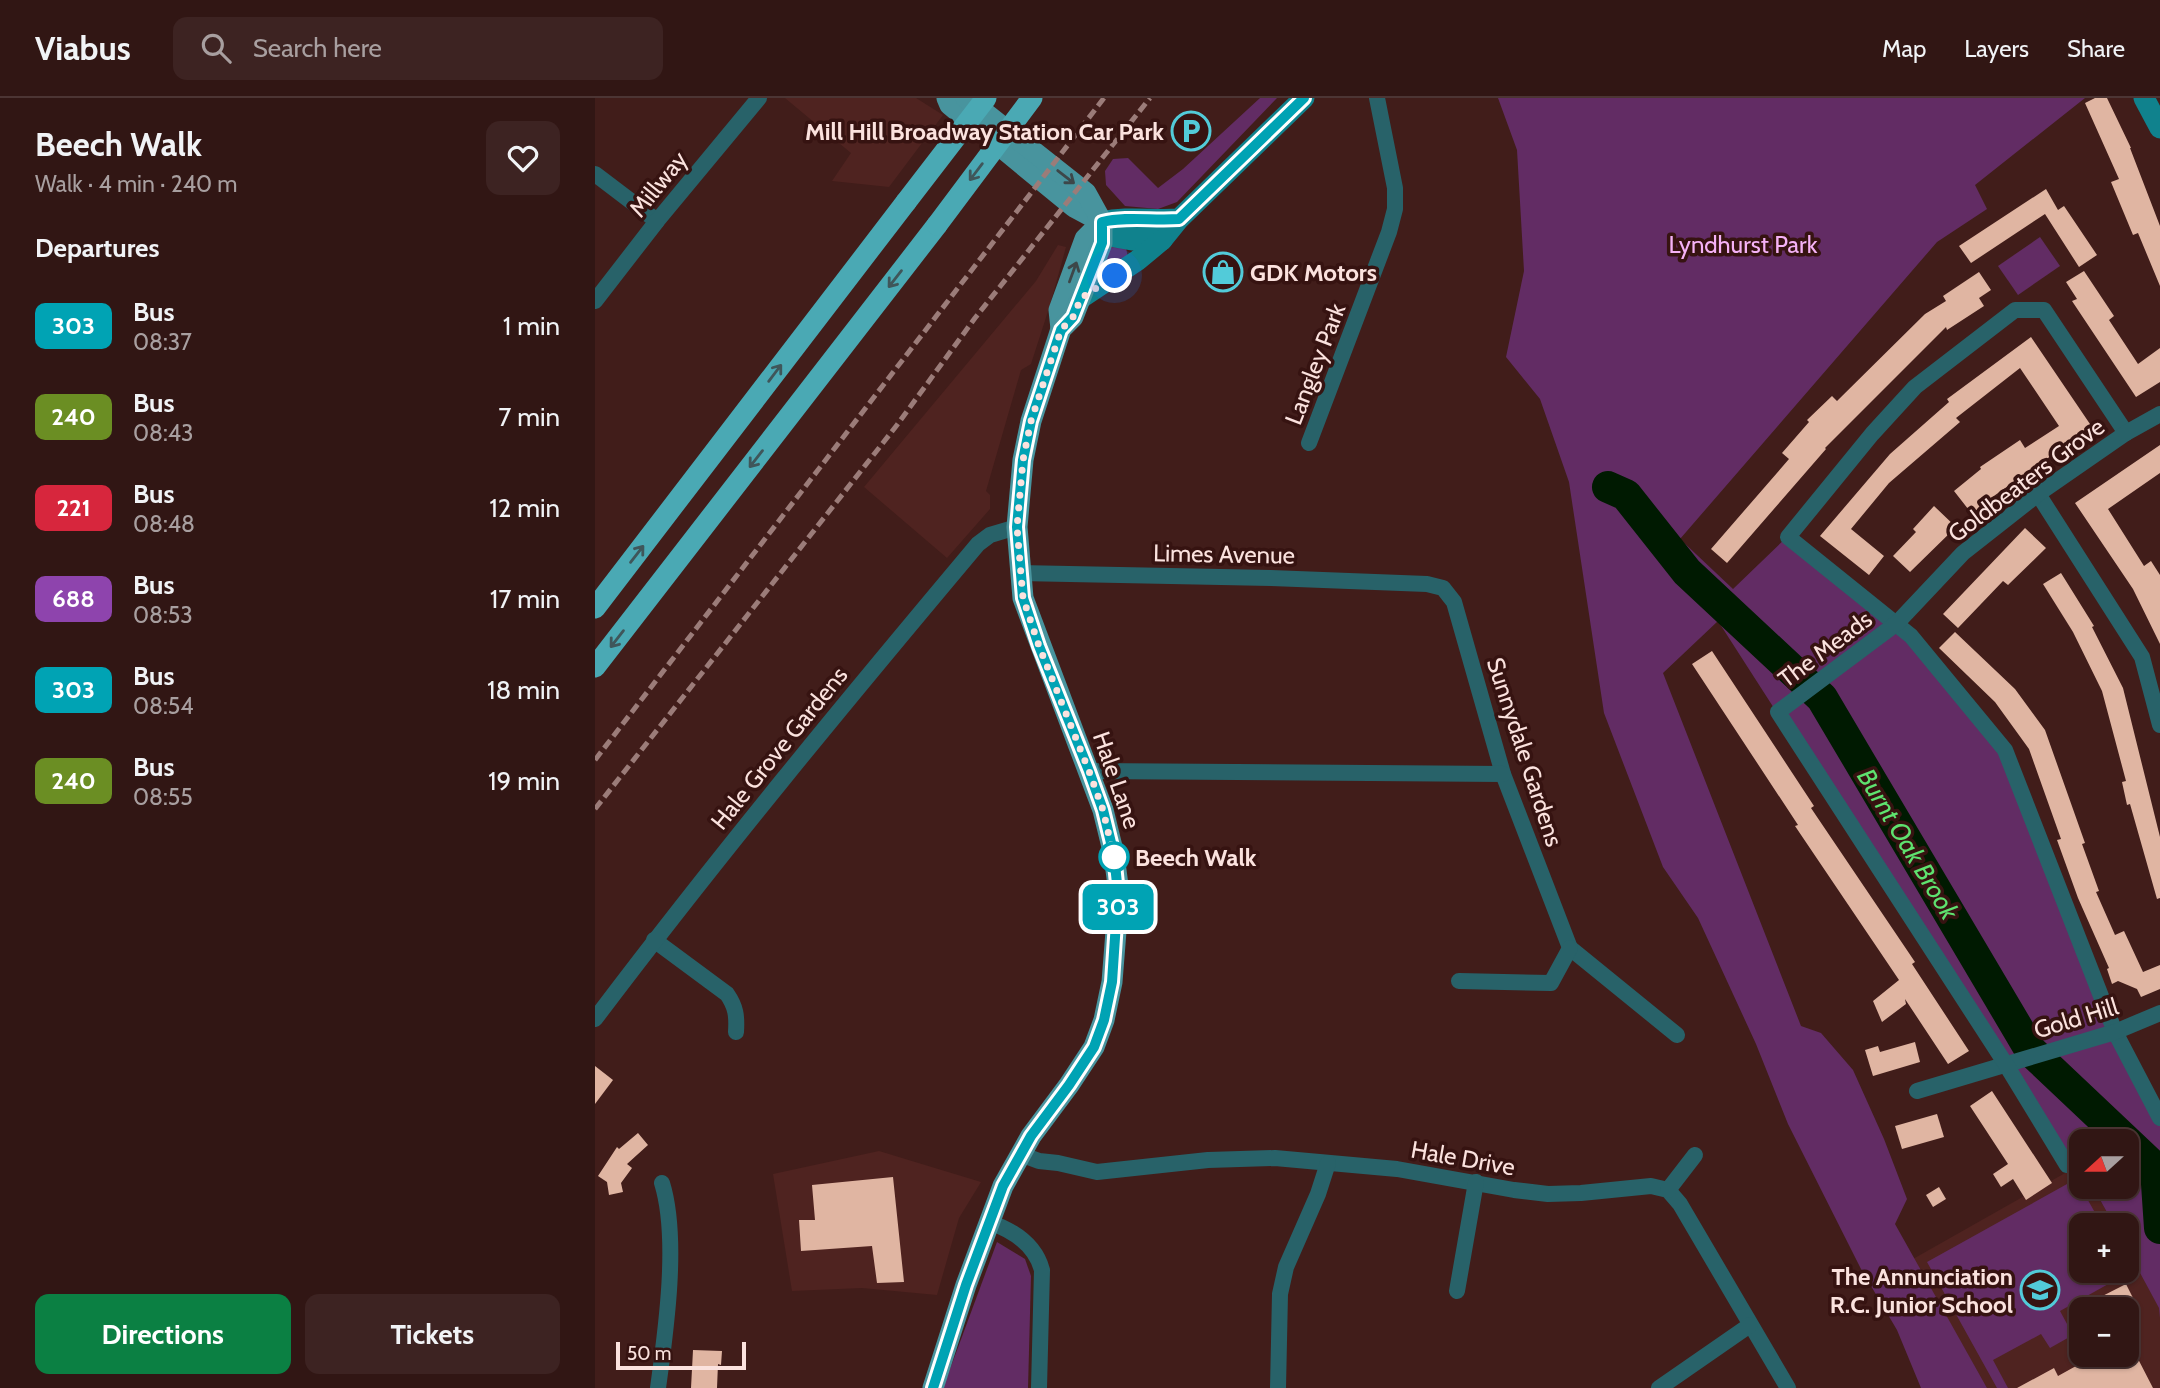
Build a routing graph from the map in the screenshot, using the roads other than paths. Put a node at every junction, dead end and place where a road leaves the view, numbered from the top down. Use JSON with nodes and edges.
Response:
{"nodes":[{"id":1,"x":759,"y":98,"type":"edge"},
{"id":2,"x":947,"y":98,"type":"edge"},
{"id":3,"x":966,"y":98,"type":"edge"},
{"id":4,"x":986,"y":98,"type":"edge"},
{"id":5,"x":1032,"y":98,"type":"edge"},
{"id":6,"x":1304,"y":98,"type":"edge"},
{"id":7,"x":1377,"y":98,"type":"edge"},
{"id":8,"x":2144,"y":98,"type":"edge"},
{"id":9,"x":2160,"y":128,"type":"edge"},
{"id":10,"x":595,"y":174,"type":"edge"},
{"id":11,"x":1179,"y":219,"type":"junction"},
{"id":12,"x":657,"y":221,"type":"junction"},
{"id":13,"x":1102,"y":222,"type":"junction"},
{"id":14,"x":1162,"y":240,"type":"junction"},
{"id":15,"x":1081,"y":298,"type":"junction"},
{"id":16,"x":595,"y":301,"type":"edge"},
{"id":17,"x":1061,"y":330,"type":"junction"},
{"id":18,"x":2160,"y":414,"type":"edge"},
{"id":19,"x":2126,"y":433,"type":"junction"},
{"id":20,"x":1309,"y":443,"type":"dead end"},
{"id":21,"x":2038,"y":494,"type":"junction"},
{"id":22,"x":1017,"y":527,"type":"junction"},
{"id":23,"x":1019,"y":573,"type":"junction"},
{"id":24,"x":1427,"y":584,"type":"joint"},
{"id":25,"x":595,"y":608,"type":"edge"},
{"id":26,"x":1897,"y":623,"type":"junction"},
{"id":27,"x":595,"y":667,"type":"edge"},
{"id":28,"x":2160,"y":725,"type":"edge"},
{"id":29,"x":1089,"y":771,"type":"junction"},
{"id":30,"x":1503,"y":774,"type":"junction"},
{"id":31,"x":654,"y":940,"type":"junction"},
{"id":32,"x":1570,"y":948,"type":"junction"},
{"id":33,"x":1459,"y":981,"type":"dead end"},
{"id":34,"x":2160,"y":1013,"type":"edge"},
{"id":35,"x":595,"y":1019,"type":"edge"},
{"id":36,"x":736,"y":1032,"type":"dead end"},
{"id":37,"x":2115,"y":1032,"type":"junction"},
{"id":38,"x":1677,"y":1035,"type":"dead end"},
{"id":39,"x":2005,"y":1063,"type":"junction"},
{"id":40,"x":1917,"y":1091,"type":"dead end"},
{"id":41,"x":2160,"y":1118,"type":"edge"},
{"id":42,"x":1020,"y":1154,"type":"junction"},
{"id":43,"x":1695,"y":1155,"type":"dead end"},
{"id":44,"x":1328,"y":1163,"type":"junction"},
{"id":45,"x":2067,"y":1165,"type":"dead end"},
{"id":46,"x":1476,"y":1182,"type":"junction"},
{"id":47,"x":664,"y":1189,"type":"dead end"},
{"id":48,"x":1668,"y":1190,"type":"junction"},
{"id":49,"x":989,"y":1222,"type":"junction"},
{"id":50,"x":1457,"y":1291,"type":"dead end"},
{"id":51,"x":1750,"y":1325,"type":"junction"},
{"id":52,"x":658,"y":1388,"type":"edge"},
{"id":53,"x":933,"y":1388,"type":"edge"},
{"id":54,"x":1039,"y":1388,"type":"edge"},
{"id":55,"x":1277,"y":1388,"type":"edge"},
{"id":56,"x":1659,"y":1388,"type":"edge"},
{"id":57,"x":1788,"y":1388,"type":"edge"}],
"edges":[{"from":1,"to":12,"type":"street","name":"Millway"},
{"from":2,"to":13,"type":"main road"},
{"from":3,"to":13,"type":"main road","one_way":true},
{"from":25,"to":4,"type":"highway","one_way":true,"bridge":true},
{"from":5,"to":27,"type":"highway","one_way":true,"bridge":true},
{"from":6,"to":11,"type":"street"},
{"from":7,"to":20,"type":"street","name":"Langley Park"},
{"from":8,"to":9,"type":"street"},
{"from":10,"to":12,"type":"street"},
{"from":11,"to":13,"type":"street"},
{"from":11,"to":14,"type":"street"},
{"from":12,"to":16,"type":"street","name":"Millway"},
{"from":13,"to":14,"type":"street"},
{"from":13,"to":15,"type":"main road","name":"Hale Lane"},
{"from":17,"to":13,"type":"main road","name":"Hale Lane","one_way":true},
{"from":14,"to":15,"type":"street"},
{"from":15,"to":17,"type":"main road","name":"Hale Lane"},
{"from":17,"to":22,"type":"main road","name":"Hale Lane"},
{"from":18,"to":19,"type":"street","name":"Goldbeaters Grove"},
{"from":19,"to":21,"type":"street","name":"Goldbeaters Grove"},
{"from":19,"to":26,"type":"street","name":"The Meads"},
{"from":21,"to":26,"type":"street","name":"Goldbeaters Grove"},
{"from":21,"to":28,"type":"street"},
{"from":22,"to":23,"type":"main road","name":"Hale Lane"},
{"from":22,"to":31,"type":"street","name":"Hale Grove Gardens"},
{"from":23,"to":24,"type":"street","name":"Limes Avenue"},
{"from":23,"to":29,"type":"main road","name":"Hale Lane"},
{"from":24,"to":30,"type":"street","name":"Sunnydale Gardens"},
{"from":26,"to":37,"type":"street","name":"The Meads"},
{"from":26,"to":39,"type":"street","name":"The Meads"},
{"from":29,"to":30,"type":"street"},
{"from":29,"to":42,"type":"main road","name":"Hale Lane"},
{"from":30,"to":32,"type":"street","name":"Sunnydale Gardens"},
{"from":31,"to":35,"type":"street","name":"Hale Grove Gardens"},
{"from":31,"to":36,"type":"street"},
{"from":32,"to":33,"type":"street"},
{"from":32,"to":38,"type":"street"},
{"from":34,"to":37,"type":"street","name":"Gold Hill"},
{"from":37,"to":39,"type":"street","name":"Gold Hill"},
{"from":37,"to":41,"type":"street","name":"The Meads"},
{"from":39,"to":40,"type":"street"},
{"from":39,"to":45,"type":"street","name":"The Meads"},
{"from":42,"to":44,"type":"street","name":"Hale Drive"},
{"from":42,"to":49,"type":"main road","name":"Hale Lane"},
{"from":43,"to":48,"type":"street"},
{"from":44,"to":46,"type":"street","name":"Hale Drive"},
{"from":44,"to":55,"type":"street"},
{"from":46,"to":48,"type":"street","name":"Hale Drive"},
{"from":46,"to":50,"type":"street"},
{"from":47,"to":52,"type":"street"},
{"from":48,"to":51,"type":"street"},
{"from":49,"to":53,"type":"main road","name":"Hale Lane"},
{"from":49,"to":54,"type":"street"},
{"from":51,"to":56,"type":"street"},
{"from":51,"to":57,"type":"street"}]}
